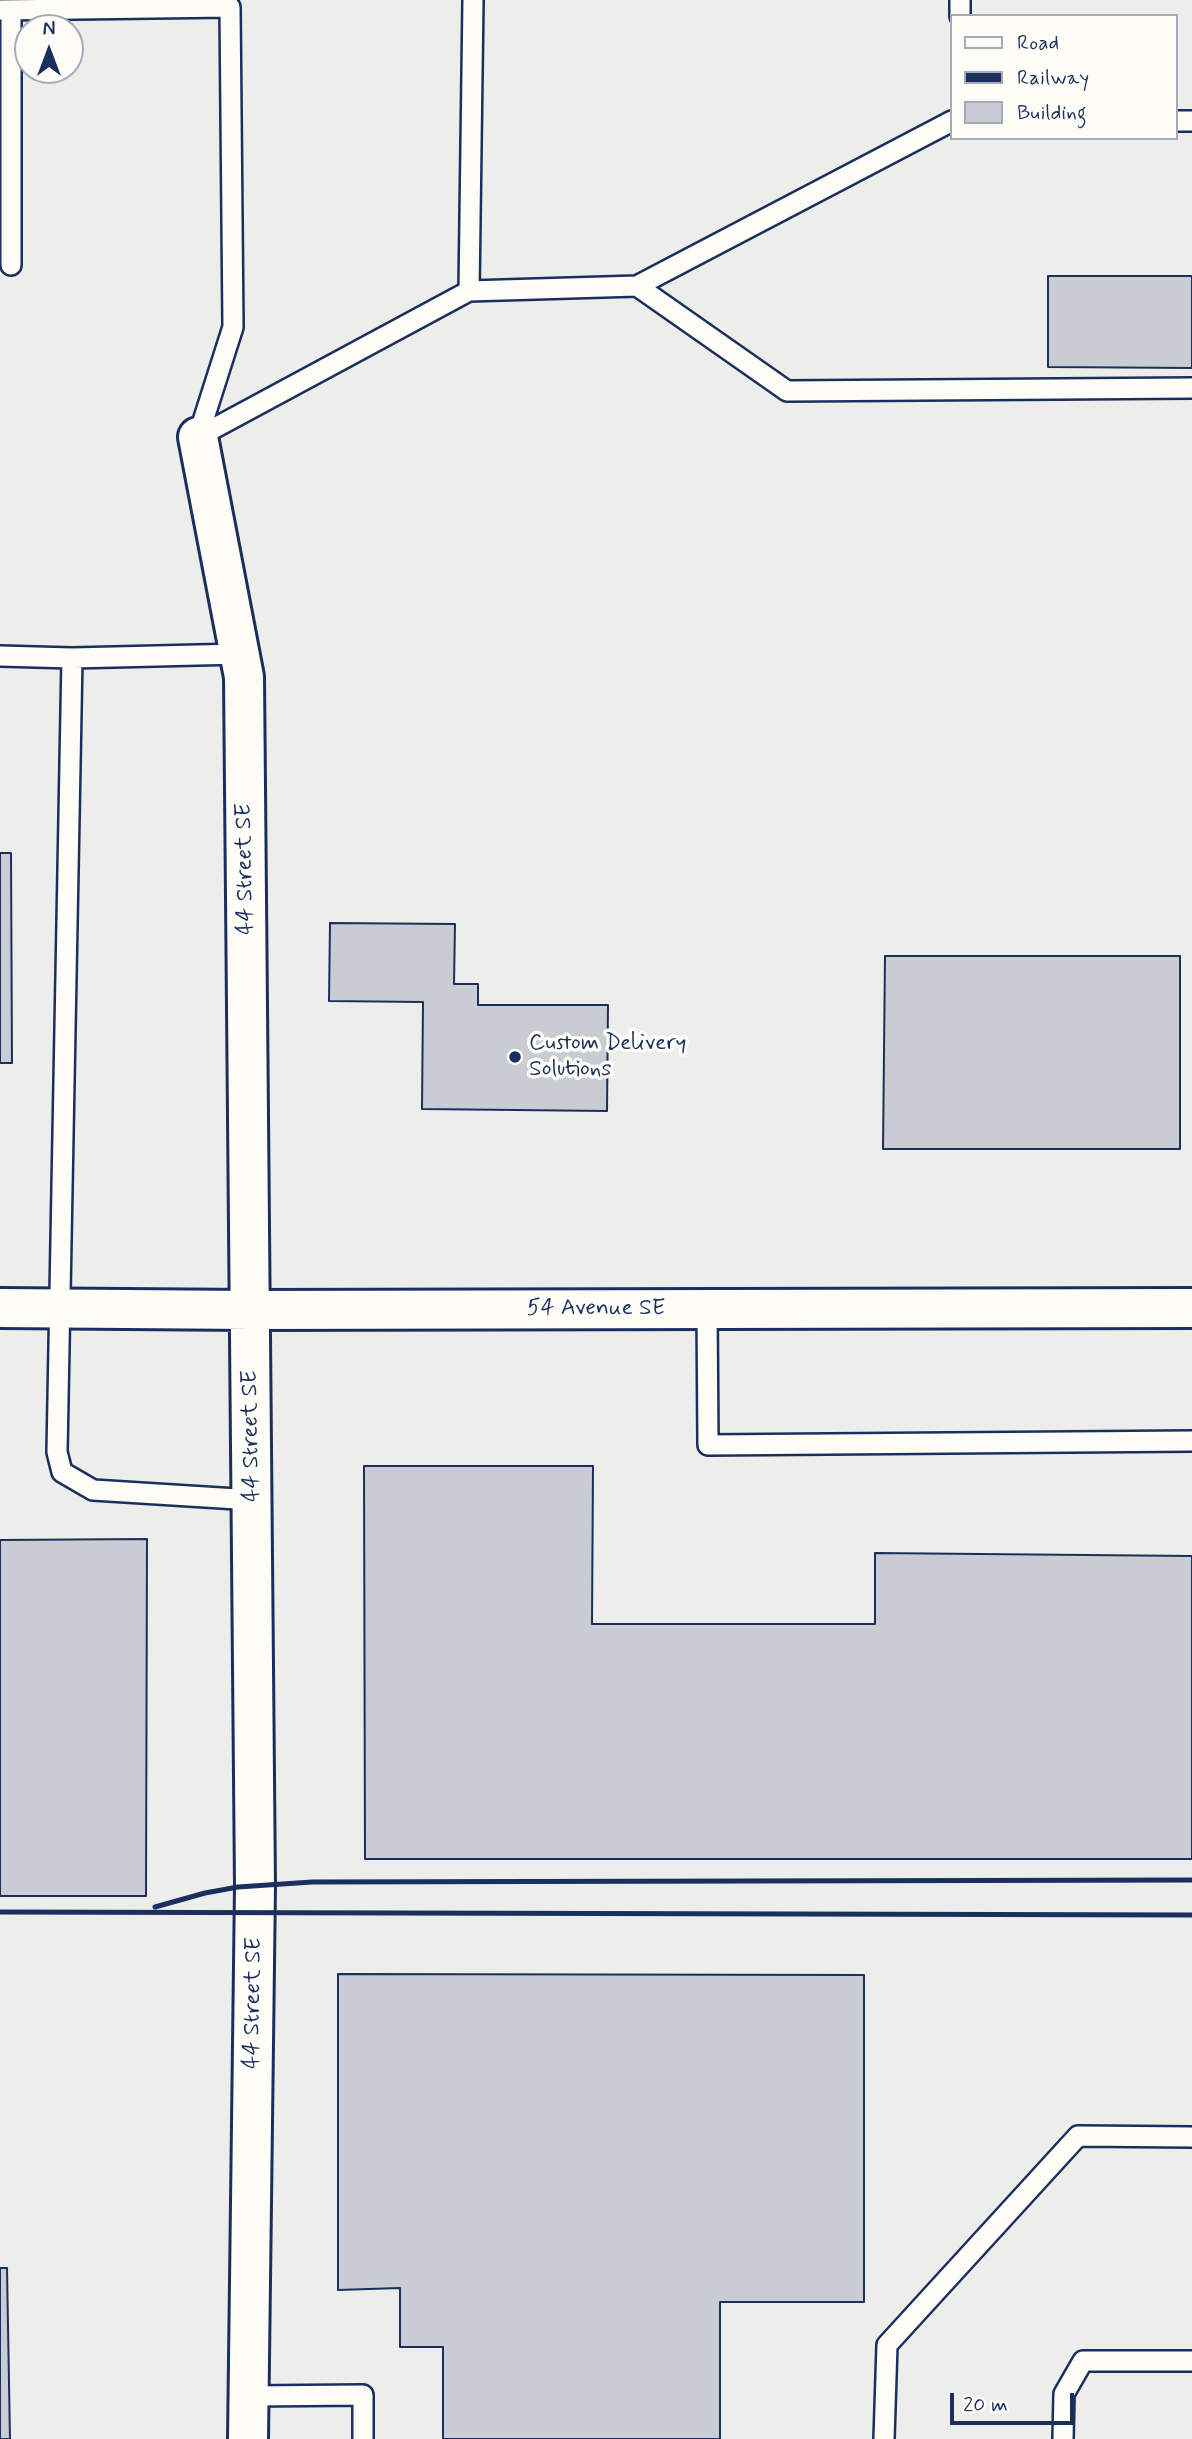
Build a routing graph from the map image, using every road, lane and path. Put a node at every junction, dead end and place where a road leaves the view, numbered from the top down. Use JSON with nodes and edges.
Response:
{"nodes":[{"id":1,"x":473,"y":0,"type":"edge"},
{"id":2,"x":6,"y":10,"type":"edge"},
{"id":3,"x":950,"y":122,"type":"edge"},
{"id":4,"x":11,"y":265,"type":"dead end"},
{"id":5,"x":637,"y":286,"type":"junction"},
{"id":6,"x":469,"y":291,"type":"junction"},
{"id":7,"x":1192,"y":388,"type":"edge"},
{"id":8,"x":198,"y":437,"type":"junction"},
{"id":9,"x":240,"y":654,"type":"junction"},
{"id":10,"x":0,"y":656,"type":"edge"},
{"id":11,"x":72,"y":657,"type":"junction"},
{"id":12,"x":0,"y":1308,"type":"edge"},
{"id":13,"x":61,"y":1308,"type":"junction"},
{"id":14,"x":707,"y":1308,"type":"junction"},
{"id":15,"x":1192,"y":1308,"type":"edge"},
{"id":16,"x":251,"y":1310,"type":"junction"},
{"id":17,"x":1192,"y":1441,"type":"edge"},
{"id":18,"x":253,"y":1500,"type":"junction"},
{"id":19,"x":1192,"y":2137,"type":"edge"},
{"id":20,"x":1192,"y":2361,"type":"edge"},
{"id":21,"x":249,"y":2396,"type":"junction"},
{"id":22,"x":248,"y":2439,"type":"edge"},
{"id":23,"x":363,"y":2439,"type":"edge"},
{"id":24,"x":884,"y":2439,"type":"edge"},
{"id":25,"x":1063,"y":2439,"type":"edge"}],
"edges":[{"from":1,"to":6,"type":"lane"},
{"from":2,"to":4,"type":"lane"},
{"from":2,"to":8,"type":"lane"},
{"from":3,"to":5,"type":"lane"},
{"from":5,"to":6,"type":"lane"},
{"from":5,"to":7,"type":"lane"},
{"from":6,"to":8,"type":"lane"},
{"from":8,"to":9,"type":"street","name":"44 Street SE"},
{"from":9,"to":11,"type":"lane"},
{"from":9,"to":16,"type":"street","name":"44 Street SE"},
{"from":10,"to":11,"type":"lane"},
{"from":11,"to":13,"type":"lane"},
{"from":12,"to":13,"type":"street","name":"54 Avenue SE"},
{"from":13,"to":16,"type":"street","name":"54 Avenue SE"},
{"from":13,"to":18,"type":"lane"},
{"from":14,"to":15,"type":"street","name":"54 Avenue SE"},
{"from":14,"to":16,"type":"street","name":"54 Avenue SE"},
{"from":14,"to":17,"type":"lane"},
{"from":16,"to":18,"type":"street","name":"44 Street SE"},
{"from":18,"to":21,"type":"street","name":"44 Street SE"},
{"from":19,"to":24,"type":"lane"},
{"from":20,"to":25,"type":"lane"},
{"from":21,"to":22,"type":"street","name":"44 Street SE"},
{"from":21,"to":23,"type":"lane"}]}
